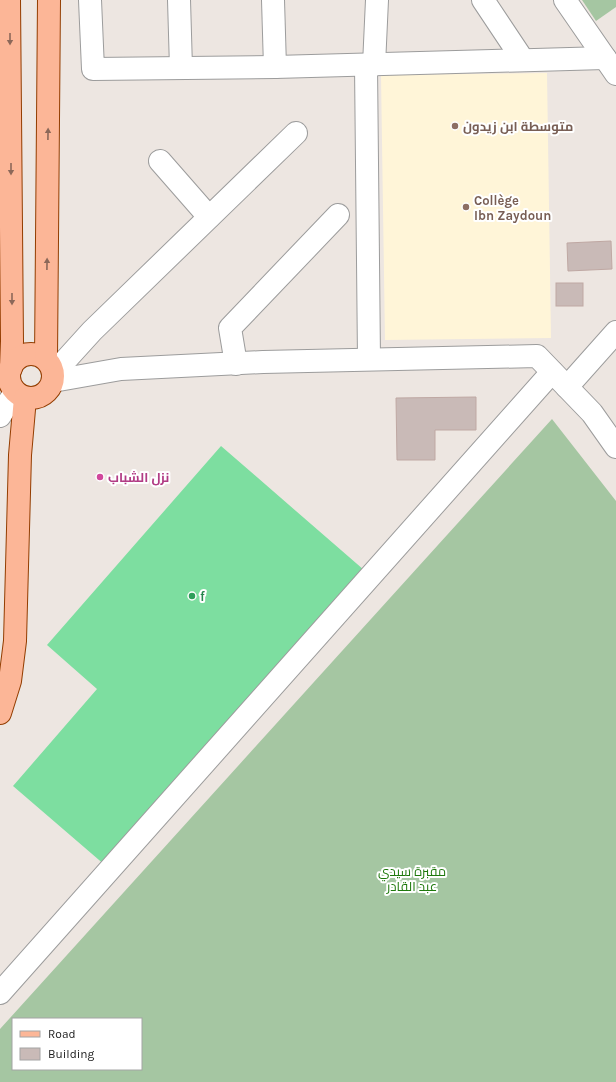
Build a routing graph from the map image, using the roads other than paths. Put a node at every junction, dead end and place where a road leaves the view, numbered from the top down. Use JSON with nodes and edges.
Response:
{"nodes":[{"id":1,"x":9,"y":0,"type":"edge"},
{"id":2,"x":49,"y":0,"type":"edge"},
{"id":3,"x":90,"y":0,"type":"edge"},
{"id":4,"x":179,"y":0,"type":"edge"},
{"id":5,"x":273,"y":0,"type":"edge"},
{"id":6,"x":377,"y":0,"type":"edge"},
{"id":7,"x":483,"y":0,"type":"edge"},
{"id":8,"x":565,"y":0,"type":"edge"},
{"id":9,"x":523,"y":60,"type":"junction"},
{"id":10,"x":370,"y":65,"type":"junction"},
{"id":11,"x":275,"y":67,"type":"junction"},
{"id":12,"x":181,"y":68,"type":"junction"},
{"id":13,"x":613,"y":69,"type":"edge"},
{"id":14,"x":296,"y":133,"type":"dead end"},
{"id":15,"x":160,"y":161,"type":"dead end"},
{"id":16,"x":338,"y":216,"type":"dead end"},
{"id":17,"x":209,"y":217,"type":"junction"},
{"id":18,"x":612,"y":339,"type":"edge"},
{"id":19,"x":369,"y":359,"type":"junction"},
{"id":20,"x":236,"y":364,"type":"junction"},
{"id":21,"x":11,"y":368,"type":"junction"},
{"id":22,"x":51,"y":372,"type":"junction"},
{"id":23,"x":552,"y":372,"type":"junction"},
{"id":24,"x":567,"y":387,"type":"junction"},
{"id":25,"x":20,"y":395,"type":"junction"},
{"id":26,"x":0,"y":416,"type":"edge"},
{"id":27,"x":616,"y":447,"type":"edge"},
{"id":28,"x":0,"y":713,"type":"edge"},
{"id":29,"x":0,"y":993,"type":"edge"}],
"edges":[{"from":1,"to":21,"type":"main road","one_way":true},
{"from":22,"to":2,"type":"main road","one_way":true},
{"from":3,"to":12,"type":"street"},
{"from":4,"to":12,"type":"street"},
{"from":5,"to":11,"type":"street"},
{"from":6,"to":10,"type":"street"},
{"from":7,"to":9,"type":"street"},
{"from":8,"to":13,"type":"street"},
{"from":9,"to":10,"type":"street"},
{"from":9,"to":13,"type":"street"},
{"from":10,"to":11,"type":"street"},
{"from":10,"to":19,"type":"street"},
{"from":11,"to":12,"type":"street"},
{"from":14,"to":17,"type":"street"},
{"from":15,"to":17,"type":"street"},
{"from":16,"to":20,"type":"street"},
{"from":17,"to":22,"type":"street"},
{"from":18,"to":24,"type":"street"},
{"from":19,"to":20,"type":"street"},
{"from":19,"to":23,"type":"street"},
{"from":20,"to":22,"type":"street"},
{"from":21,"to":22,"type":"main road"},
{"from":21,"to":25,"type":"main road"},
{"from":22,"to":25,"type":"main road"},
{"from":23,"to":24,"type":"street"},
{"from":23,"to":29,"type":"street"},
{"from":24,"to":27,"type":"street"},
{"from":25,"to":26,"type":"street"},
{"from":25,"to":28,"type":"main road"}]}
